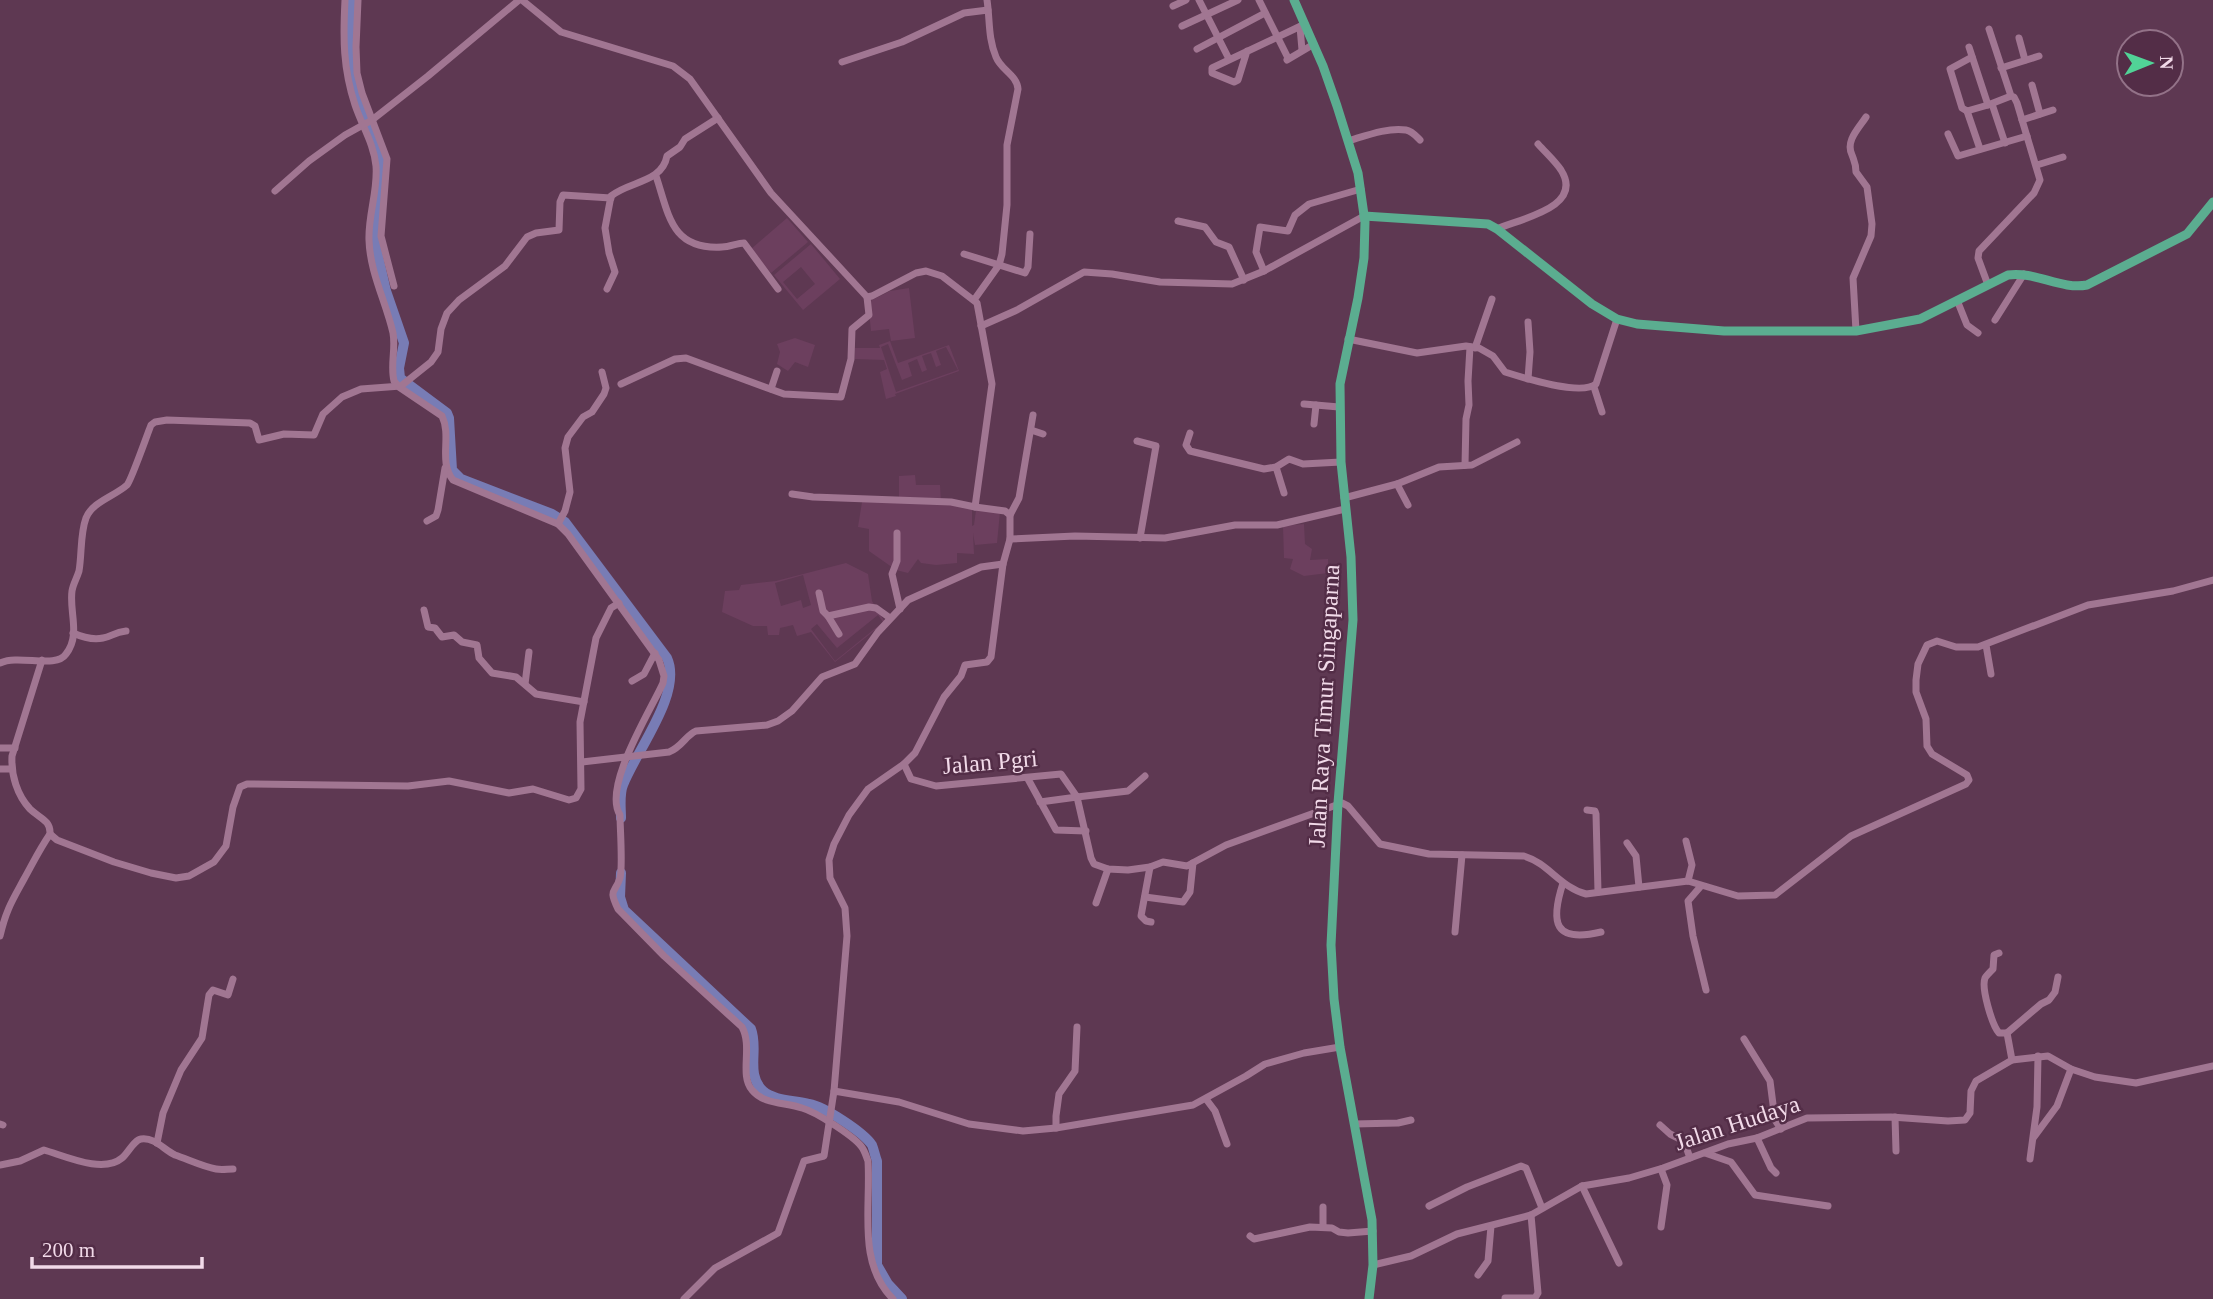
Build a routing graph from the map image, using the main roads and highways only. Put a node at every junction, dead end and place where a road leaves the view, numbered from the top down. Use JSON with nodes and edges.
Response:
{"nodes":[{"id":1,"x":1299,"y":2,"type":"edge"},
{"id":2,"x":2213,"y":202,"type":"edge"},
{"id":3,"x":1364,"y":216,"type":"junction"},
{"id":4,"x":1369,"y":1299,"type":"edge"}],
"edges":[{"from":1,"to":3,"type":"main road","name":"Jalan Raya Timur Singaparna"},
{"from":2,"to":3,"type":"main road"},
{"from":3,"to":4,"type":"main road","name":"Jalan Raya Timur Singaparna"}]}
